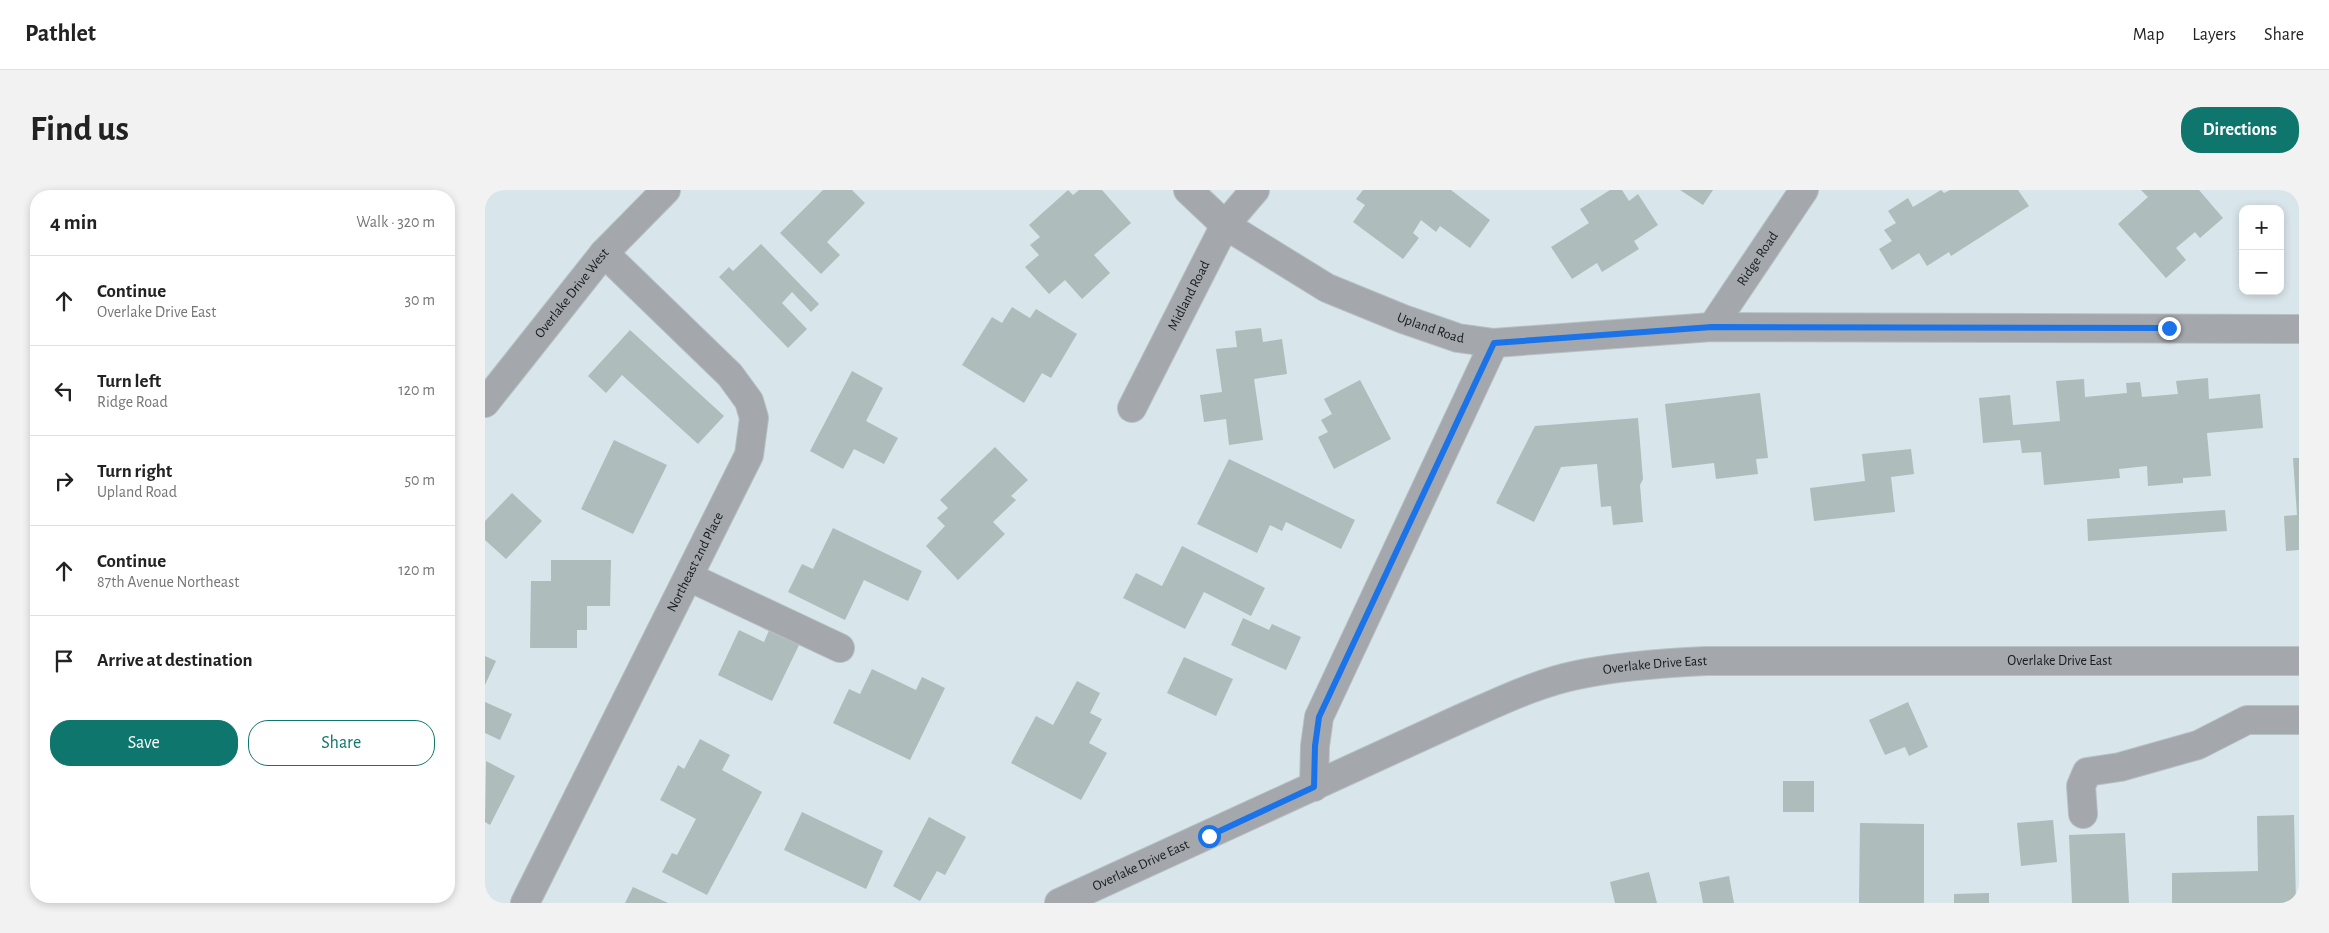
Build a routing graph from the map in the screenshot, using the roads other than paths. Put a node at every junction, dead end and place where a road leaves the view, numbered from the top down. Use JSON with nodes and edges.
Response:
{"nodes":[{"id":1,"x":666,"y":190,"type":"edge"},
{"id":2,"x":1188,"y":190,"type":"edge"},
{"id":3,"x":1255,"y":190,"type":"edge"},
{"id":4,"x":1804,"y":190,"type":"edge"},
{"id":5,"x":1225,"y":225,"type":"junction"},
{"id":6,"x":604,"y":254,"type":"junction"},
{"id":7,"x":1712,"y":327,"type":"junction"},
{"id":8,"x":2299,"y":328,"type":"edge"},
{"id":9,"x":1494,"y":343,"type":"junction"},
{"id":10,"x":485,"y":403,"type":"edge"},
{"id":11,"x":1132,"y":408,"type":"dead end"},
{"id":12,"x":689,"y":577,"type":"junction"},
{"id":13,"x":840,"y":648,"type":"dead end"},
{"id":14,"x":2299,"y":661,"type":"edge"},
{"id":15,"x":2299,"y":720,"type":"edge"},
{"id":16,"x":1314,"y":787,"type":"junction"},
{"id":17,"x":2083,"y":814,"type":"dead end"},
{"id":18,"x":525,"y":903,"type":"edge"},
{"id":19,"x":1059,"y":903,"type":"edge"}],
"edges":[{"from":1,"to":6,"type":"street","name":"Overlake Drive West"},
{"from":2,"to":5,"type":"street","name":"Upland Road"},
{"from":3,"to":5,"type":"street","name":"Midland Road"},
{"from":4,"to":7,"type":"street","name":"Ridge Road"},
{"from":5,"to":9,"type":"street","name":"Upland Road"},
{"from":5,"to":11,"type":"street","name":"Midland Road"},
{"from":6,"to":10,"type":"street","name":"Overlake Drive West"},
{"from":6,"to":12,"type":"street","name":"Northeast 2nd Place"},
{"from":7,"to":8,"type":"street","name":"Upland Road"},
{"from":7,"to":9,"type":"street","name":"Upland Road"},
{"from":9,"to":16,"type":"street"},
{"from":12,"to":13,"type":"street"},
{"from":12,"to":18,"type":"street","name":"Northeast 2nd Place"},
{"from":14,"to":16,"type":"street","name":"Overlake Drive East"},
{"from":15,"to":17,"type":"street"},
{"from":16,"to":19,"type":"street","name":"Overlake Drive East"}]}
